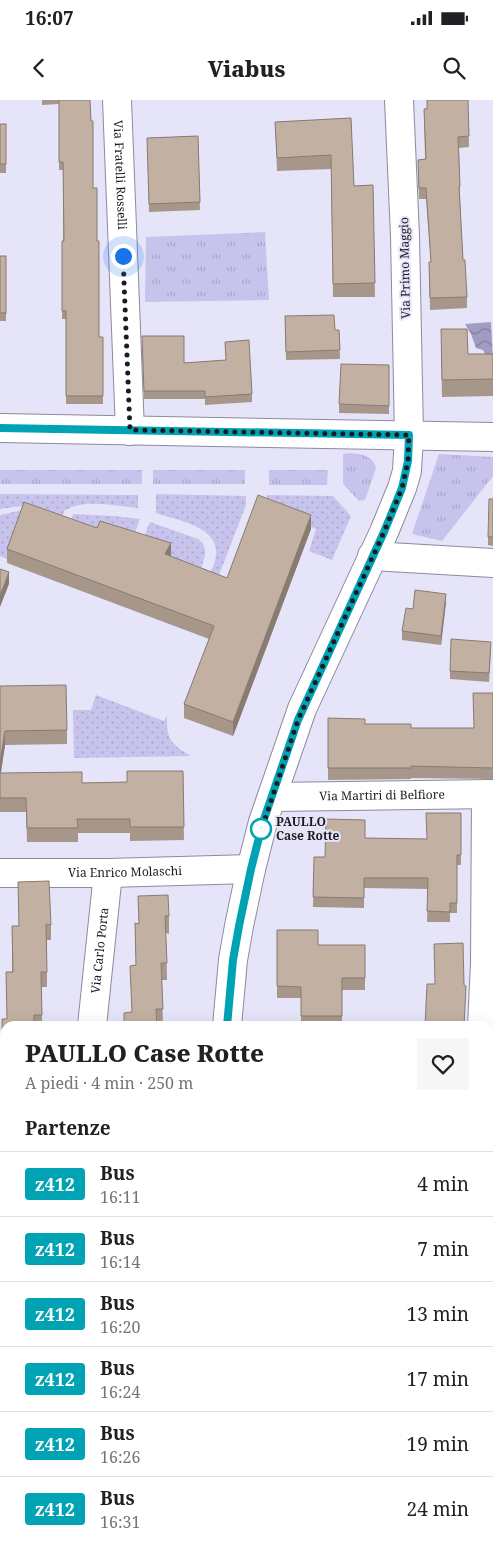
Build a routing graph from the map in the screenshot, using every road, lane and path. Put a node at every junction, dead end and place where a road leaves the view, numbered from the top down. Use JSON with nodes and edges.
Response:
{"nodes":[{"id":1,"x":117,"y":100,"type":"edge"},
{"id":2,"x":399,"y":100,"type":"edge"},
{"id":3,"x":0,"y":428,"type":"edge"},
{"id":4,"x":130,"y":430,"type":"junction"},
{"id":5,"x":409,"y":435,"type":"junction"},
{"id":6,"x":493,"y":437,"type":"edge"},
{"id":7,"x":372,"y":556,"type":"junction"},
{"id":8,"x":493,"y":563,"type":"edge"},
{"id":9,"x":490,"y":794,"type":"edge"},
{"id":10,"x":272,"y":796,"type":"junction"},
{"id":11,"x":251,"y":869,"type":"junction"},
{"id":12,"x":0,"y":873,"type":"edge"},
{"id":13,"x":108,"y":873,"type":"junction"},
{"id":14,"x":489,"y":964,"type":"edge"},
{"id":15,"x":93,"y":1021,"type":"edge"},
{"id":16,"x":227,"y":1021,"type":"edge"},
{"id":17,"x":483,"y":1021,"type":"edge"}],
"edges":[{"from":1,"to":4,"type":"street","name":"Via Fratelli Rosselli"},
{"from":2,"to":5,"type":"street","name":"Via Primo Maggio"},
{"from":3,"to":4,"type":"street"},
{"from":4,"to":5,"type":"street"},
{"from":5,"to":6,"type":"street"},
{"from":5,"to":7,"type":"street","name":"Via Primo Maggio"},
{"from":7,"to":8,"type":"street"},
{"from":7,"to":10,"type":"street","name":"Via Primo Maggio"},
{"from":9,"to":10,"type":"street","name":"Via Martiri di Belfiore"},
{"from":9,"to":14,"type":"street"},
{"from":10,"to":11,"type":"street","name":"Via Primo Maggio"},
{"from":11,"to":13,"type":"street","name":"Via Enrico Molaschi"},
{"from":11,"to":16,"type":"street","name":"Via Primo Maggio"},
{"from":12,"to":13,"type":"street","name":"Via Enrico Molaschi"},
{"from":13,"to":15,"type":"street","name":"Via Carlo Porta"},
{"from":14,"to":17,"type":"street"}]}
